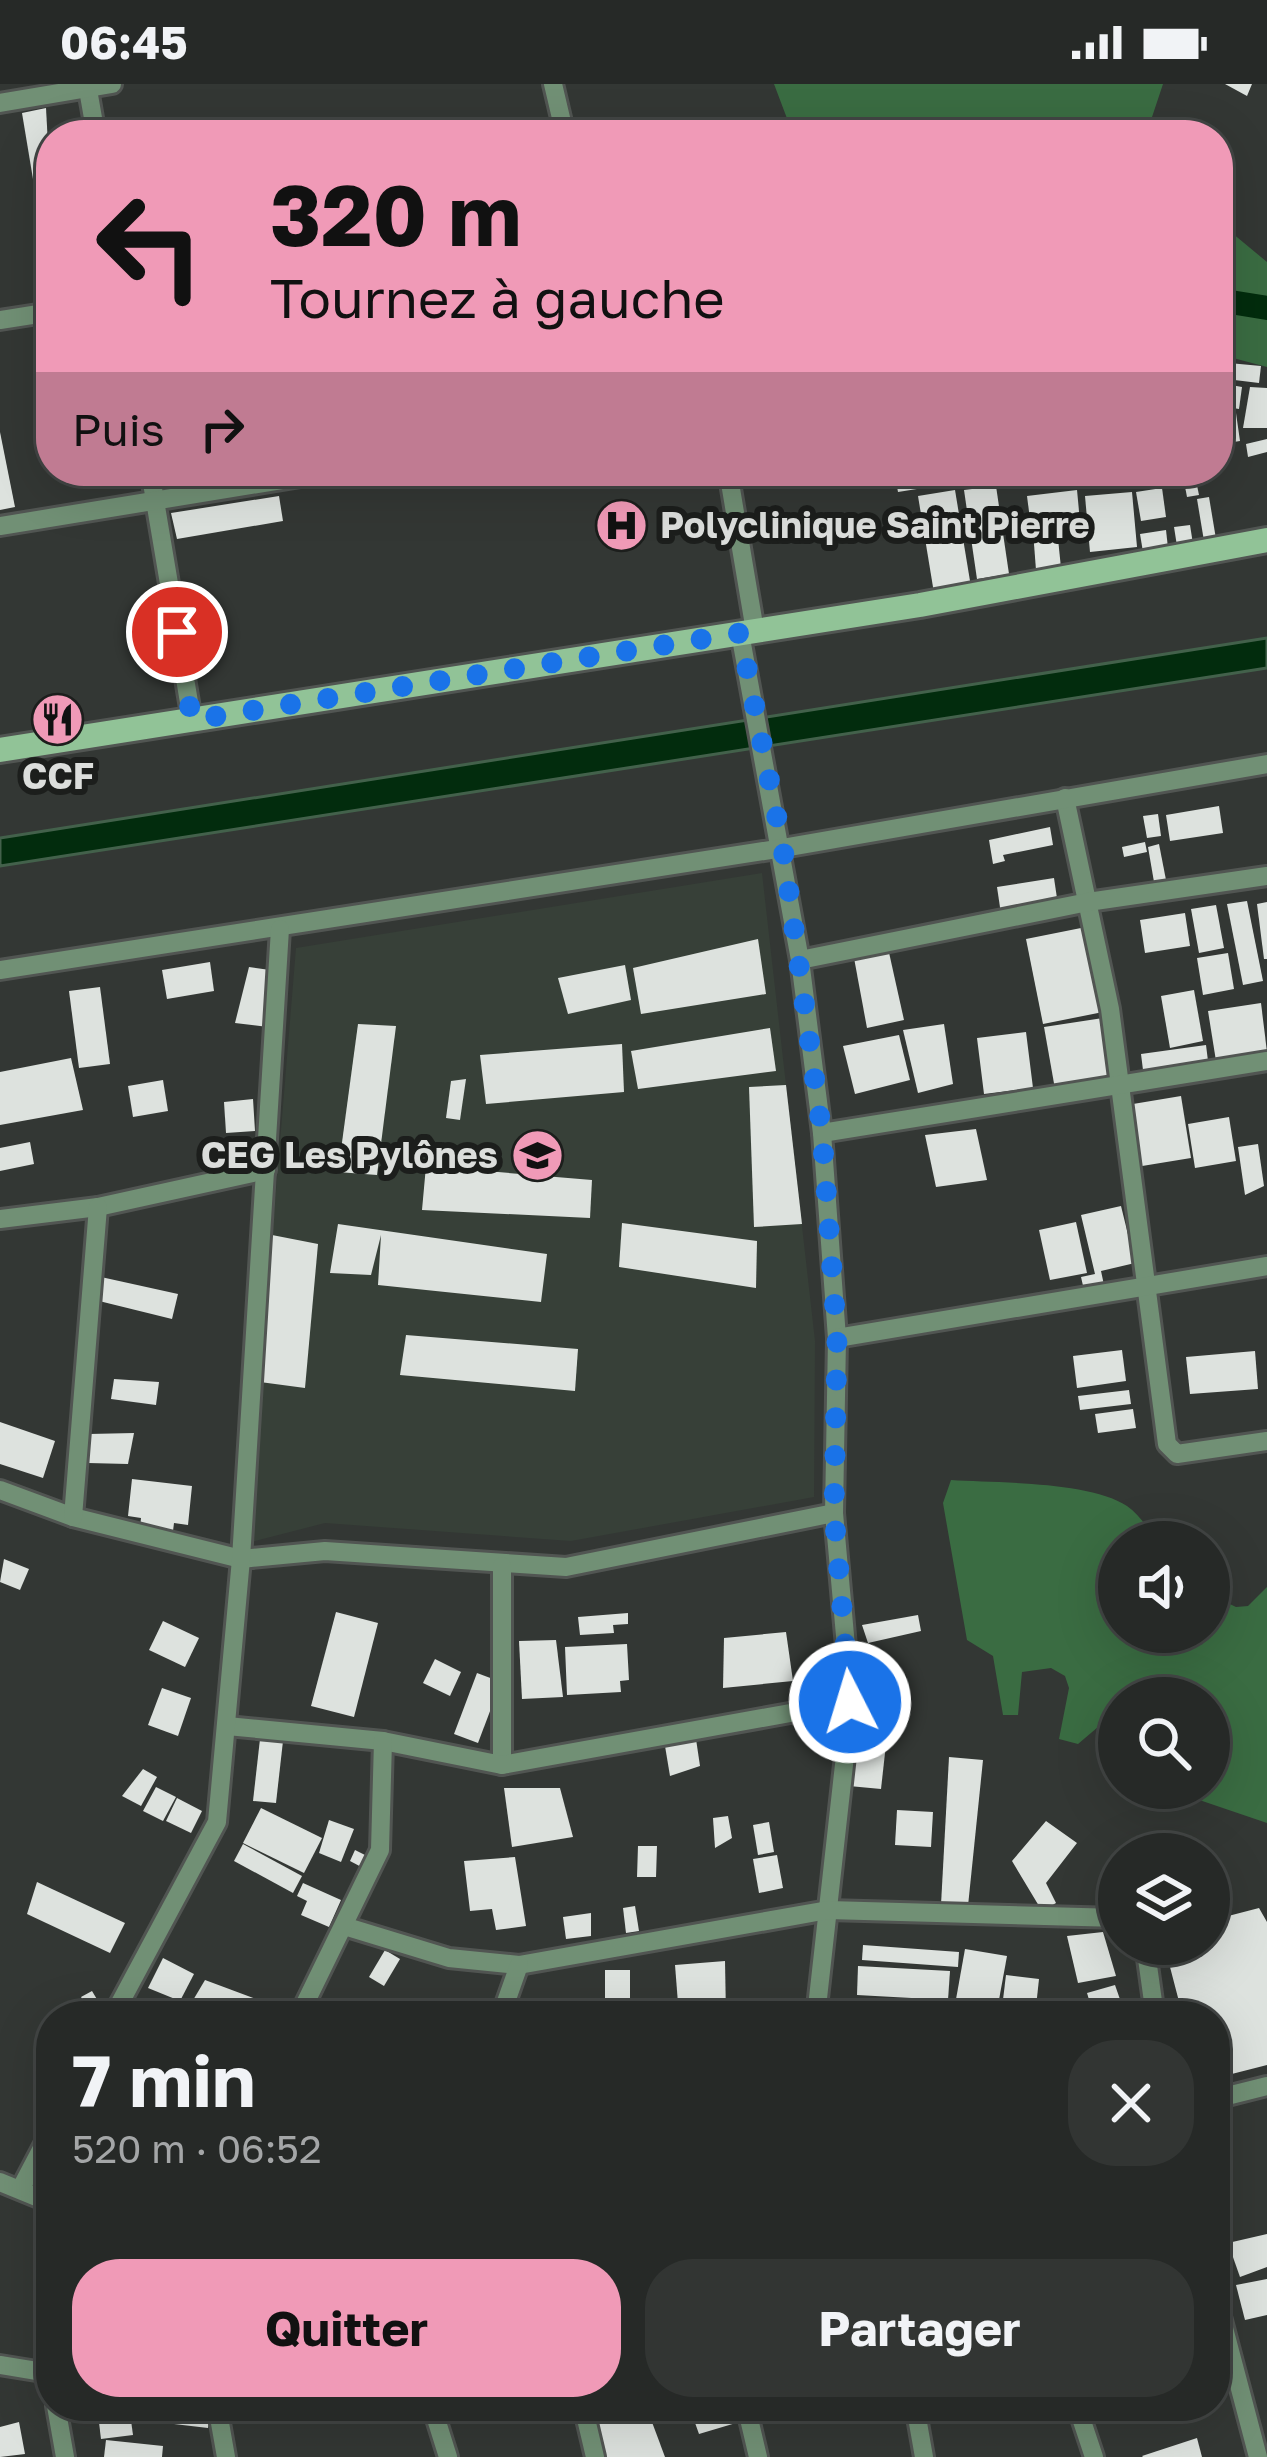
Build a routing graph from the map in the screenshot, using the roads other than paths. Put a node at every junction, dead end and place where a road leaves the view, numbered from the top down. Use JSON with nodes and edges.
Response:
{"nodes":[{"id":1,"x":112,"y":84,"type":"edge"},
{"id":2,"x":553,"y":84,"type":"edge"},
{"id":3,"x":88,"y":86,"type":"edge"},
{"id":4,"x":0,"y":103,"type":"edge"},
{"id":5,"x":94,"y":120,"type":"edge"},
{"id":6,"x":562,"y":120,"type":"edge"},
{"id":7,"x":36,"y":314,"type":"edge"},
{"id":8,"x":0,"y":320,"type":"edge"},
{"id":9,"x":152,"y":486,"type":"edge"},
{"id":10,"x":246,"y":486,"type":"edge"},
{"id":11,"x":730,"y":486,"type":"edge"},
{"id":12,"x":155,"y":501,"type":"junction"},
{"id":13,"x":0,"y":526,"type":"edge"},
{"id":14,"x":1267,"y":540,"type":"edge"},
{"id":15,"x":748,"y":632,"type":"junction"},
{"id":16,"x":192,"y":720,"type":"junction"},
{"id":17,"x":0,"y":750,"type":"edge"},
{"id":18,"x":1267,"y":764,"type":"edge"},
{"id":19,"x":1065,"y":798,"type":"junction"},
{"id":20,"x":783,"y":848,"type":"junction"},
{"id":21,"x":1267,"y":876,"type":"edge"},
{"id":22,"x":1088,"y":902,"type":"junction"},
{"id":23,"x":280,"y":928,"type":"junction"},
{"id":24,"x":800,"y":960,"type":"junction"},
{"id":25,"x":0,"y":970,"type":"edge"},
{"id":26,"x":1267,"y":1061,"type":"edge"},
{"id":27,"x":1120,"y":1085,"type":"junction"},
{"id":28,"x":822,"y":1133,"type":"junction"},
{"id":29,"x":266,"y":1171,"type":"junction"},
{"id":30,"x":98,"y":1207,"type":"junction"},
{"id":31,"x":0,"y":1220,"type":"edge"},
{"id":32,"x":1267,"y":1266,"type":"edge"},
{"id":33,"x":1149,"y":1285,"type":"junction"},
{"id":34,"x":837,"y":1338,"type":"junction"},
{"id":35,"x":1267,"y":1441,"type":"edge"},
{"id":36,"x":0,"y":1490,"type":"edge"},
{"id":37,"x":834,"y":1513,"type":"junction"},
{"id":38,"x":73,"y":1517,"type":"junction"},
{"id":39,"x":241,"y":1559,"type":"junction"},
{"id":40,"x":502,"y":1566,"type":"junction"},
{"id":41,"x":850,"y":1702,"type":"junction"},
{"id":42,"x":227,"y":1726,"type":"junction"},
{"id":43,"x":383,"y":1742,"type":"junction"},
{"id":44,"x":502,"y":1765,"type":"junction"},
{"id":45,"x":828,"y":1910,"type":"junction"},
{"id":46,"x":1098,"y":1917,"type":"edge"},
{"id":47,"x":344,"y":1926,"type":"junction"},
{"id":48,"x":520,"y":1965,"type":"junction"},
{"id":49,"x":1148,"y":1965,"type":"edge"},
{"id":50,"x":121,"y":2001,"type":"edge"},
{"id":51,"x":306,"y":2001,"type":"edge"},
{"id":52,"x":507,"y":2001,"type":"edge"},
{"id":53,"x":817,"y":2001,"type":"edge"},
{"id":54,"x":1153,"y":2001,"type":"edge"},
{"id":55,"x":1267,"y":2086,"type":"edge"},
{"id":56,"x":1230,"y":2095,"type":"edge"},
{"id":57,"x":36,"y":2160,"type":"edge"},
{"id":58,"x":0,"y":2182,"type":"edge"},
{"id":59,"x":21,"y":2188,"type":"junction"},
{"id":60,"x":36,"y":2196,"type":"edge"},
{"id":61,"x":1230,"y":2351,"type":"edge"},
{"id":62,"x":0,"y":2365,"type":"edge"},
{"id":63,"x":36,"y":2374,"type":"edge"},
{"id":64,"x":59,"y":2421,"type":"edge"},
{"id":65,"x":220,"y":2421,"type":"edge"},
{"id":66,"x":437,"y":2421,"type":"edge"},
{"id":67,"x":587,"y":2421,"type":"edge"},
{"id":68,"x":750,"y":2421,"type":"edge"},
{"id":69,"x":918,"y":2421,"type":"edge"},
{"id":70,"x":1082,"y":2421,"type":"edge"},
{"id":71,"x":65,"y":2457,"type":"edge"},
{"id":72,"x":226,"y":2457,"type":"edge"},
{"id":73,"x":448,"y":2457,"type":"edge"},
{"id":74,"x":595,"y":2457,"type":"edge"},
{"id":75,"x":758,"y":2457,"type":"edge"},
{"id":76,"x":924,"y":2457,"type":"edge"},
{"id":77,"x":1094,"y":2457,"type":"edge"},
{"id":78,"x":1258,"y":2457,"type":"edge"}],
"edges":[{"from":1,"to":3,"type":"street"},
{"from":2,"to":6,"type":"street"},
{"from":3,"to":4,"type":"street"},
{"from":3,"to":5,"type":"street"},
{"from":7,"to":8,"type":"street"},
{"from":9,"to":12,"type":"street"},
{"from":10,"to":12,"type":"street"},
{"from":11,"to":15,"type":"street"},
{"from":12,"to":13,"type":"street"},
{"from":12,"to":16,"type":"street"},
{"from":14,"to":15,"type":"street"},
{"from":15,"to":16,"type":"street"},
{"from":15,"to":20,"type":"street"},
{"from":16,"to":17,"type":"street"},
{"from":18,"to":19,"type":"street"},
{"from":19,"to":20,"type":"street"},
{"from":19,"to":22,"type":"street"},
{"from":20,"to":23,"type":"street"},
{"from":20,"to":24,"type":"street"},
{"from":21,"to":22,"type":"street"},
{"from":22,"to":24,"type":"street"},
{"from":22,"to":27,"type":"street"},
{"from":23,"to":25,"type":"street"},
{"from":23,"to":29,"type":"street"},
{"from":24,"to":28,"type":"street"},
{"from":26,"to":27,"type":"street"},
{"from":27,"to":28,"type":"street"},
{"from":27,"to":33,"type":"street"},
{"from":28,"to":34,"type":"street"},
{"from":29,"to":30,"type":"street"},
{"from":29,"to":39,"type":"street"},
{"from":30,"to":31,"type":"street"},
{"from":30,"to":38,"type":"street"},
{"from":32,"to":33,"type":"street"},
{"from":33,"to":34,"type":"street"},
{"from":33,"to":35,"type":"street"},
{"from":34,"to":37,"type":"street"},
{"from":36,"to":38,"type":"street"},
{"from":37,"to":40,"type":"street"},
{"from":37,"to":41,"type":"street"},
{"from":38,"to":39,"type":"street"},
{"from":39,"to":40,"type":"street"},
{"from":39,"to":42,"type":"street"},
{"from":40,"to":44,"type":"street"},
{"from":41,"to":44,"type":"street"},
{"from":41,"to":45,"type":"street"},
{"from":42,"to":43,"type":"street"},
{"from":42,"to":50,"type":"street"},
{"from":43,"to":44,"type":"street"},
{"from":43,"to":47,"type":"street"},
{"from":45,"to":46,"type":"street"},
{"from":45,"to":48,"type":"street"},
{"from":45,"to":53,"type":"street"},
{"from":47,"to":48,"type":"street"},
{"from":47,"to":51,"type":"street"},
{"from":48,"to":52,"type":"street"},
{"from":49,"to":54,"type":"street"},
{"from":55,"to":56,"type":"street"},
{"from":57,"to":59,"type":"street"},
{"from":58,"to":59,"type":"street"},
{"from":59,"to":60,"type":"street"},
{"from":61,"to":78,"type":"street"},
{"from":62,"to":63,"type":"street"},
{"from":64,"to":71,"type":"street"},
{"from":65,"to":72,"type":"street"},
{"from":66,"to":73,"type":"street"},
{"from":67,"to":74,"type":"street"},
{"from":68,"to":75,"type":"street"},
{"from":69,"to":76,"type":"street"},
{"from":70,"to":77,"type":"street"}]}
